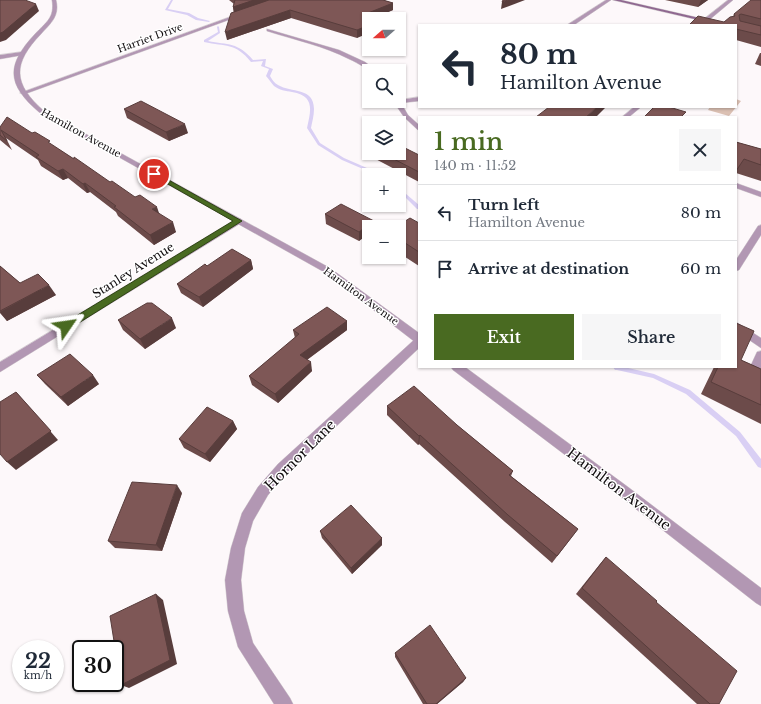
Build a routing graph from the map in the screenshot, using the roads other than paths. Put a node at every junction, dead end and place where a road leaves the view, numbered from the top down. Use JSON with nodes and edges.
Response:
{"nodes":[{"id":1,"x":54,"y":0,"type":"edge"},
{"id":2,"x":609,"y":0,"type":"edge"},
{"id":3,"x":615,"y":0,"type":"edge"},
{"id":4,"x":731,"y":0,"type":"edge"},
{"id":5,"x":247,"y":13,"type":"edge"},
{"id":6,"x":706,"y":20,"type":"junction"},
{"id":7,"x":572,"y":24,"type":"edge"},
{"id":8,"x":723,"y":24,"type":"edge"},
{"id":9,"x":269,"y":30,"type":"dead end"},
{"id":10,"x":21,"y":54,"type":"junction"},
{"id":11,"x":0,"y":56,"type":"edge"},
{"id":12,"x":364,"y":64,"type":"edge"},
{"id":13,"x":23,"y":93,"type":"junction"},
{"id":14,"x":418,"y":99,"type":"edge"},
{"id":15,"x":406,"y":101,"type":"edge"},
{"id":16,"x":401,"y":108,"type":"edge"},
{"id":17,"x":637,"y":108,"type":"edge"},
{"id":18,"x":626,"y":116,"type":"edge"},
{"id":19,"x":418,"y":128,"type":"edge"},
{"id":20,"x":737,"y":185,"type":"edge"},
{"id":21,"x":761,"y":195,"type":"edge"},
{"id":22,"x":238,"y":221,"type":"junction"},
{"id":23,"x":761,"y":228,"type":"edge"},
{"id":24,"x":737,"y":266,"type":"edge"},
{"id":25,"x":737,"y":327,"type":"edge"},
{"id":26,"x":418,"y":338,"type":"edge"},
{"id":27,"x":418,"y":343,"type":"edge"},
{"id":28,"x":761,"y":344,"type":"edge"},
{"id":29,"x":0,"y":368,"type":"edge"},
{"id":30,"x":458,"y":368,"type":"edge"},
{"id":31,"x":761,"y":598,"type":"edge"},
{"id":32,"x":284,"y":704,"type":"edge"}],
"edges":[{"from":1,"to":10,"type":"street","name":"Hamilton Avenue"},
{"from":2,"to":7,"type":"street"},
{"from":3,"to":6,"type":"main road"},
{"from":4,"to":6,"type":"street"},
{"from":5,"to":13,"type":"street","name":"Harriet Drive"},
{"from":6,"to":8,"type":"main road"},
{"from":9,"to":12,"type":"street"},
{"from":10,"to":11,"type":"street"},
{"from":10,"to":13,"type":"street","name":"Hamilton Avenue"},
{"from":13,"to":22,"type":"street","name":"Hamilton Avenue"},
{"from":14,"to":15,"type":"street"},
{"from":16,"to":19,"type":"street"},
{"from":17,"to":18,"type":"street"},
{"from":20,"to":21,"type":"street"},
{"from":22,"to":26,"type":"street","name":"Hamilton Avenue"},
{"from":22,"to":29,"type":"street","name":"Stanley Avenue"},
{"from":23,"to":24,"type":"street"},
{"from":25,"to":28,"type":"street"},
{"from":27,"to":32,"type":"street","name":"Hornor Lane"},
{"from":30,"to":31,"type":"street","name":"Hamilton Avenue"}]}
